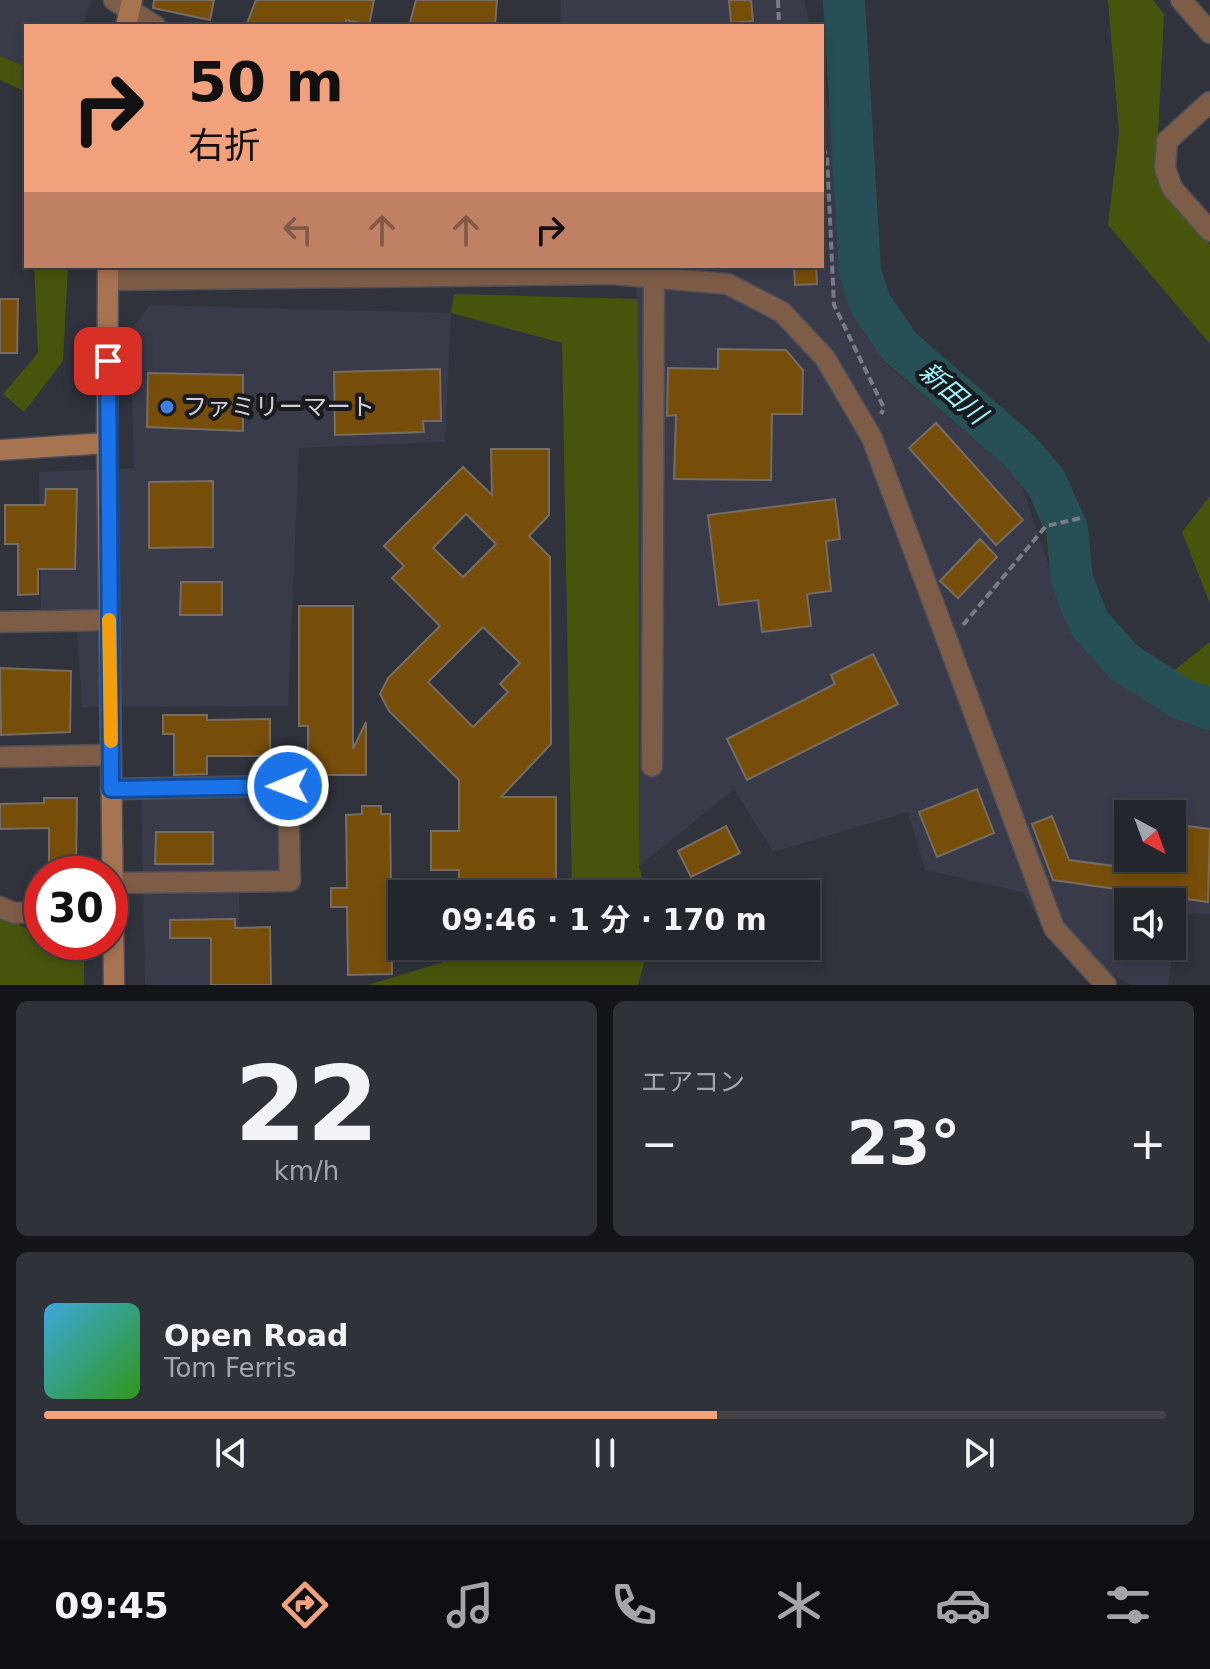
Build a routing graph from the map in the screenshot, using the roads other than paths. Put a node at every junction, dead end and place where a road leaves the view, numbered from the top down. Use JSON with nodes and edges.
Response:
{"nodes":[{"id":1,"x":1186,"y":2,"type":"edge"},
{"id":2,"x":125,"y":9,"type":"edge"},
{"id":3,"x":151,"y":24,"type":"edge"},
{"id":4,"x":1210,"y":33,"type":"edge"},
{"id":5,"x":1210,"y":102,"type":"edge"},
{"id":6,"x":1210,"y":231,"type":"edge"},
{"id":7,"x":108,"y":273,"type":"edge"},
{"id":8,"x":654,"y":277,"type":"junction"},
{"id":9,"x":107,"y":443,"type":"junction"},
{"id":10,"x":0,"y":450,"type":"edge"},
{"id":11,"x":109,"y":620,"type":"junction"},
{"id":12,"x":0,"y":622,"type":"edge"},
{"id":13,"x":111,"y":755,"type":"junction"},
{"id":14,"x":0,"y":757,"type":"edge"},
{"id":15,"x":652,"y":766,"type":"dead end"},
{"id":16,"x":111,"y":789,"type":"junction"},
{"id":17,"x":112,"y":856,"type":"edge"},
{"id":18,"x":128,"y":883,"type":"edge"},
{"id":19,"x":0,"y":907,"type":"edge"},
{"id":20,"x":24,"y":913,"type":"edge"},
{"id":21,"x":113,"y":960,"type":"edge"},
{"id":22,"x":114,"y":985,"type":"edge"},
{"id":23,"x":1106,"y":985,"type":"edge"}],
"edges":[{"from":1,"to":4,"type":"street"},
{"from":2,"to":3,"type":"street"},
{"from":5,"to":6,"type":"street"},
{"from":7,"to":8,"type":"street"},
{"from":7,"to":9,"type":"street"},
{"from":8,"to":15,"type":"street"},
{"from":8,"to":23,"type":"street"},
{"from":9,"to":10,"type":"street"},
{"from":9,"to":11,"type":"street"},
{"from":11,"to":12,"type":"street"},
{"from":11,"to":13,"type":"street"},
{"from":13,"to":14,"type":"street"},
{"from":13,"to":16,"type":"street"},
{"from":16,"to":17,"type":"street"},
{"from":16,"to":18,"type":"street"},
{"from":19,"to":20,"type":"street"},
{"from":21,"to":22,"type":"street"}]}
